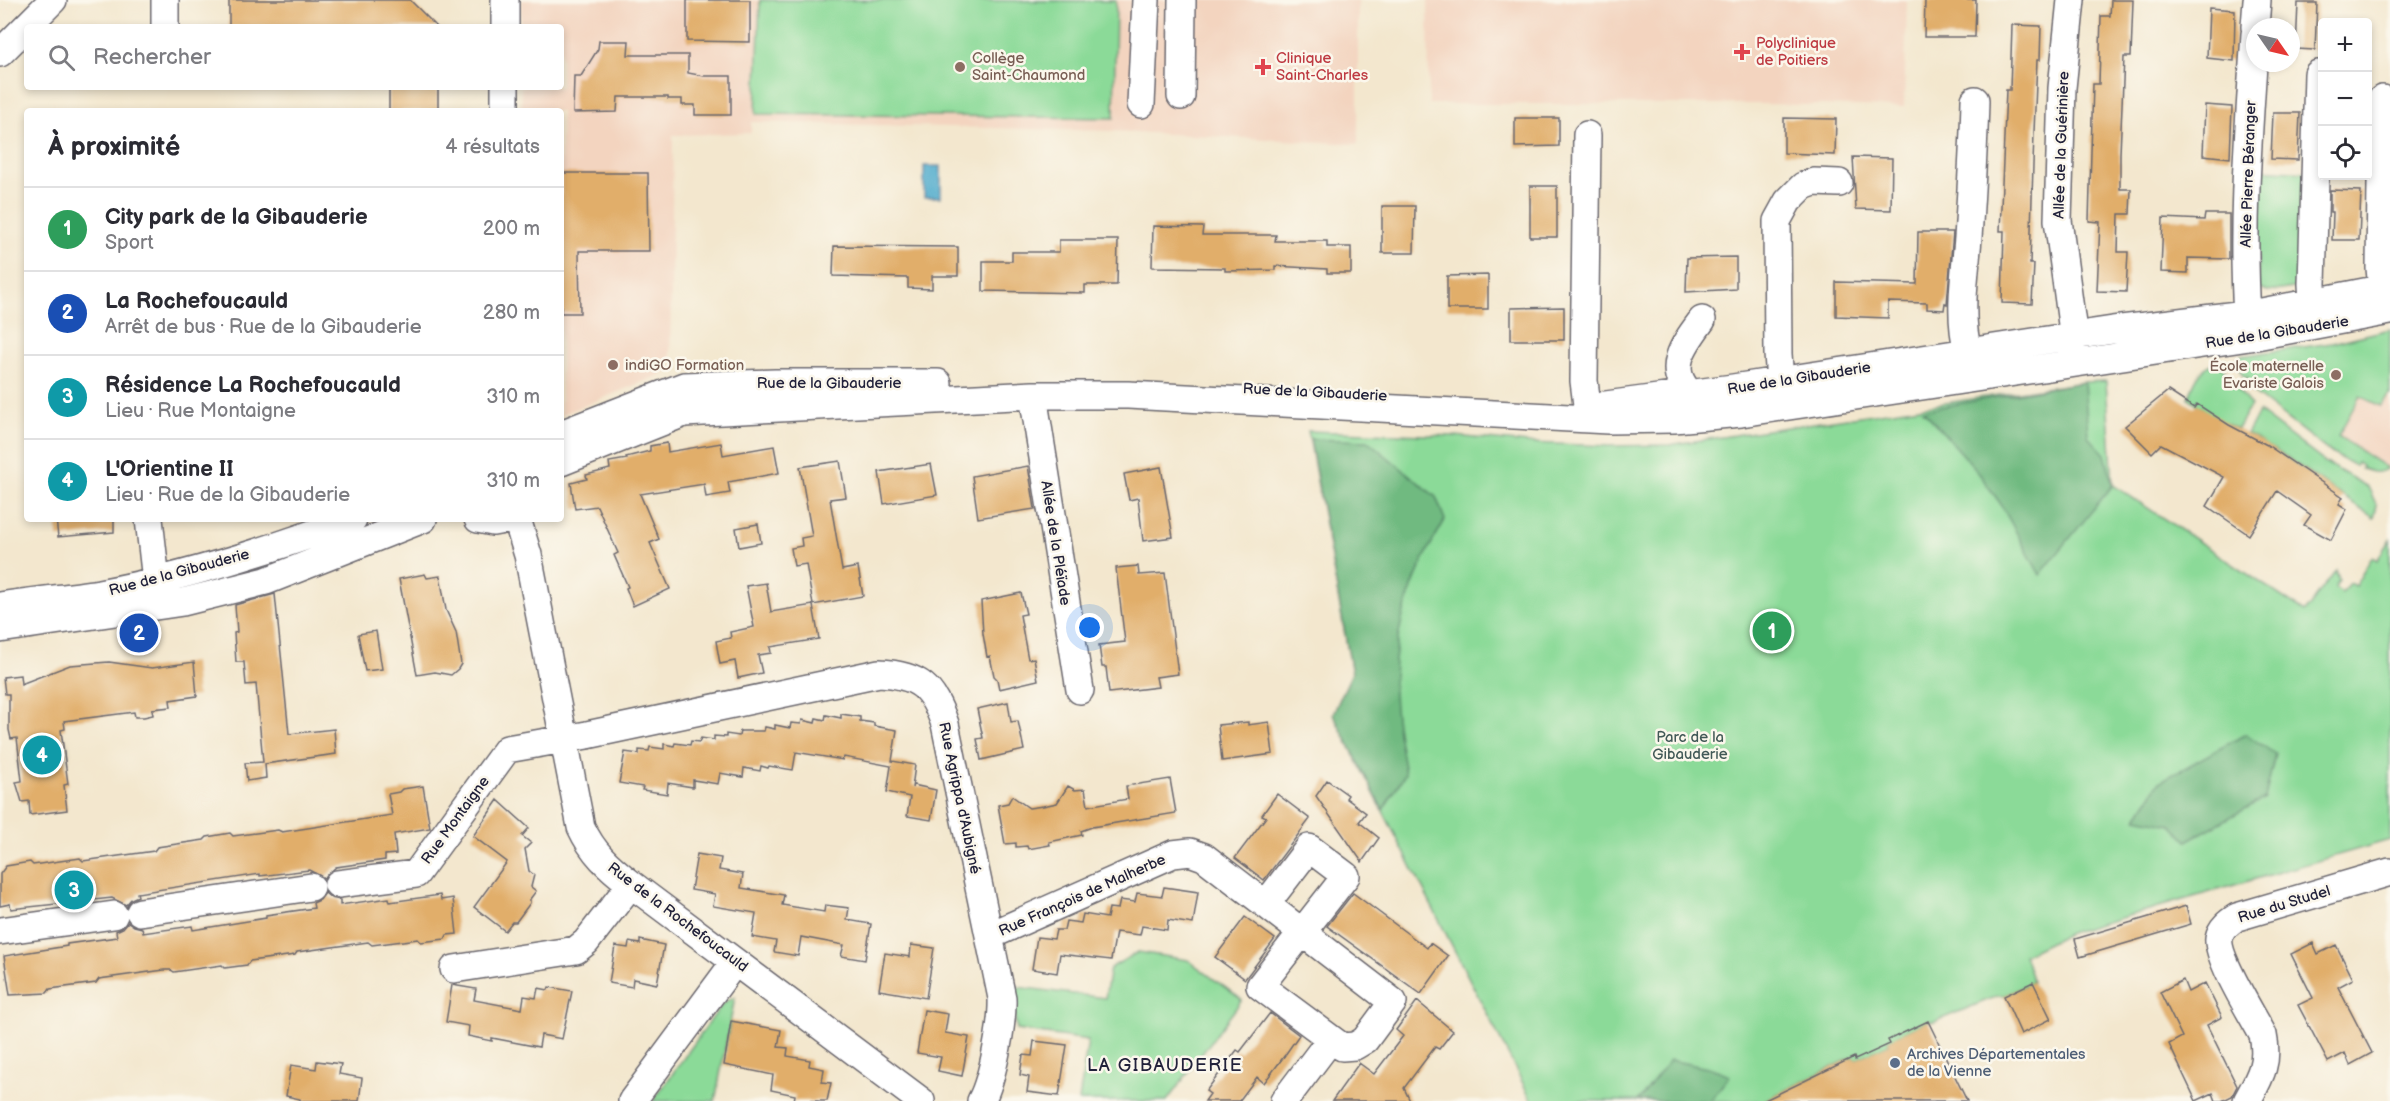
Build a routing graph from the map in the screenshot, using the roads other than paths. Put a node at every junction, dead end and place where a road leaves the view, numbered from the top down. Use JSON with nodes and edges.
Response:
{"nodes":[{"id":1,"x":53,"y":0,"type":"edge"},
{"id":2,"x":165,"y":0,"type":"edge"},
{"id":3,"x":505,"y":0,"type":"edge"},
{"id":4,"x":1146,"y":0,"type":"edge"},
{"id":5,"x":1182,"y":0,"type":"edge"},
{"id":6,"x":2071,"y":0,"type":"edge"},
{"id":7,"x":2257,"y":0,"type":"edge"},
{"id":8,"x":2256,"y":18,"type":"edge"},
{"id":9,"x":29,"y":24,"type":"edge"},
{"id":10,"x":165,"y":24,"type":"edge"},
{"id":11,"x":505,"y":24,"type":"edge"},
{"id":12,"x":24,"y":28,"type":"edge"},
{"id":13,"x":0,"y":52,"type":"edge"},
{"id":14,"x":2253,"y":72,"type":"edge"},
{"id":15,"x":2318,"y":74,"type":"dead end"},
{"id":16,"x":505,"y":90,"type":"edge"},
{"id":17,"x":1181,"y":96,"type":"dead end"},
{"id":18,"x":2382,"y":99,"type":"dead end"},
{"id":19,"x":1975,"y":100,"type":"dead end"},
{"id":20,"x":1141,"y":104,"type":"dead end"},
{"id":21,"x":505,"y":108,"type":"edge"},
{"id":22,"x":1587,"y":135,"type":"dead end"},
{"id":23,"x":1839,"y":183,"type":"dead end"},
{"id":24,"x":2387,"y":296,"type":"edge"},
{"id":25,"x":2313,"y":303,"type":"junction"},
{"id":26,"x":2247,"y":314,"type":"junction"},
{"id":27,"x":1702,"y":320,"type":"dead end"},
{"id":28,"x":2075,"y":349,"type":"junction"},
{"id":29,"x":1968,"y":352,"type":"junction"},
{"id":30,"x":1780,"y":381,"type":"junction"},
{"id":31,"x":1691,"y":394,"type":"junction"},
{"id":32,"x":1033,"y":395,"type":"junction"},
{"id":33,"x":1587,"y":405,"type":"junction"},
{"id":34,"x":564,"y":433,"type":"edge"},
{"id":35,"x":564,"y":461,"type":"edge"},
{"id":36,"x":149,"y":522,"type":"edge"},
{"id":37,"x":344,"y":522,"type":"edge"},
{"id":38,"x":415,"y":522,"type":"edge"},
{"id":39,"x":519,"y":522,"type":"edge"},
{"id":40,"x":156,"y":581,"type":"junction"},
{"id":41,"x":0,"y":606,"type":"edge"},
{"id":42,"x":0,"y":629,"type":"edge"},
{"id":43,"x":1080,"y":690,"type":"dead end"},
{"id":44,"x":564,"y":739,"type":"junction"},
{"id":45,"x":2390,"y":872,"type":"edge"},
{"id":46,"x":631,"y":884,"type":"junction"},
{"id":47,"x":1266,"y":904,"type":"junction"},
{"id":48,"x":0,"y":931,"type":"edge"},
{"id":49,"x":1302,"y":932,"type":"junction"},
{"id":50,"x":989,"y":936,"type":"junction"},
{"id":51,"x":735,"y":962,"type":"junction"},
{"id":52,"x":454,"y":969,"type":"dead end"},
{"id":53,"x":1330,"y":1040,"type":"junction"},
{"id":54,"x":632,"y":1101,"type":"edge"},
{"id":55,"x":921,"y":1101,"type":"edge"},
{"id":56,"x":981,"y":1101,"type":"edge"},
{"id":57,"x":1284,"y":1101,"type":"edge"},
{"id":58,"x":2247,"y":1101,"type":"edge"}],
"edges":[{"from":1,"to":9,"type":"street"},
{"from":2,"to":10,"type":"street"},
{"from":3,"to":11,"type":"street"},
{"from":4,"to":20,"type":"street"},
{"from":5,"to":17,"type":"street"},
{"from":6,"to":28,"type":"street","name":"Allée de la Guérinière"},
{"from":7,"to":8,"type":"street"},
{"from":12,"to":13,"type":"street"},
{"from":14,"to":26,"type":"street","name":"Allée Pierre Béranger"},
{"from":15,"to":25,"type":"street"},
{"from":16,"to":21,"type":"street"},
{"from":18,"to":24,"type":"street"},
{"from":19,"to":29,"type":"street"},
{"from":22,"to":33,"type":"street"},
{"from":23,"to":30,"type":"street"},
{"from":24,"to":25,"type":"street","name":"Rue de la Gibauderie"},
{"from":24,"to":28,"type":"street","name":"Rue de la Gibauderie"},
{"from":25,"to":26,"type":"street","name":"Rue de la Gibauderie"},
{"from":26,"to":28,"type":"street","name":"Rue de la Gibauderie"},
{"from":27,"to":31,"type":"street"},
{"from":28,"to":29,"type":"street","name":"Rue de la Gibauderie"},
{"from":28,"to":32,"type":"street","name":"Rue de la Gibauderie"},
{"from":29,"to":30,"type":"street","name":"Rue de la Gibauderie"},
{"from":30,"to":31,"type":"street","name":"Rue de la Gibauderie"},
{"from":31,"to":33,"type":"street","name":"Rue de la Gibauderie"},
{"from":32,"to":35,"type":"street","name":"Rue de la Gibauderie"},
{"from":32,"to":43,"type":"street","name":"Allée de la Pléïade"},
{"from":33,"to":34,"type":"street","name":"Rue de la Gibauderie"},
{"from":36,"to":40,"type":"street"},
{"from":37,"to":40,"type":"street","name":"Rue de la Gibauderie"},
{"from":38,"to":42,"type":"street","name":"Rue de la Gibauderie"},
{"from":39,"to":44,"type":"street","name":"Rue de la Rochefoucauld"},
{"from":40,"to":41,"type":"street","name":"Rue de la Gibauderie"},
{"from":44,"to":46,"type":"street","name":"Rue de la Rochefoucauld"},
{"from":44,"to":48,"type":"street","name":"Rue Montaigne"},
{"from":44,"to":50,"type":"street","name":"Rue Agrippa d'Aubigné"},
{"from":45,"to":58,"type":"street","name":"Rue du Studel"},
{"from":46,"to":51,"type":"street","name":"Rue de la Rochefoucauld"},
{"from":46,"to":52,"type":"street"},
{"from":47,"to":49,"type":"street","name":"Rue François de Malherbe"},
{"from":47,"to":49,"type":"street","name":"Rue François de Malherbe"},
{"from":47,"to":50,"type":"street","name":"Rue François de Malherbe"},
{"from":49,"to":53,"type":"street","name":"Rue François de Malherbe"},
{"from":49,"to":53,"type":"street","name":"Rue François de Malherbe"},
{"from":50,"to":56,"type":"street","name":"Rue Agrippa d'Aubigné"},
{"from":51,"to":54,"type":"street"},
{"from":51,"to":55,"type":"street","name":"Rue de la Rochefoucauld"},
{"from":53,"to":57,"type":"street"}]}
